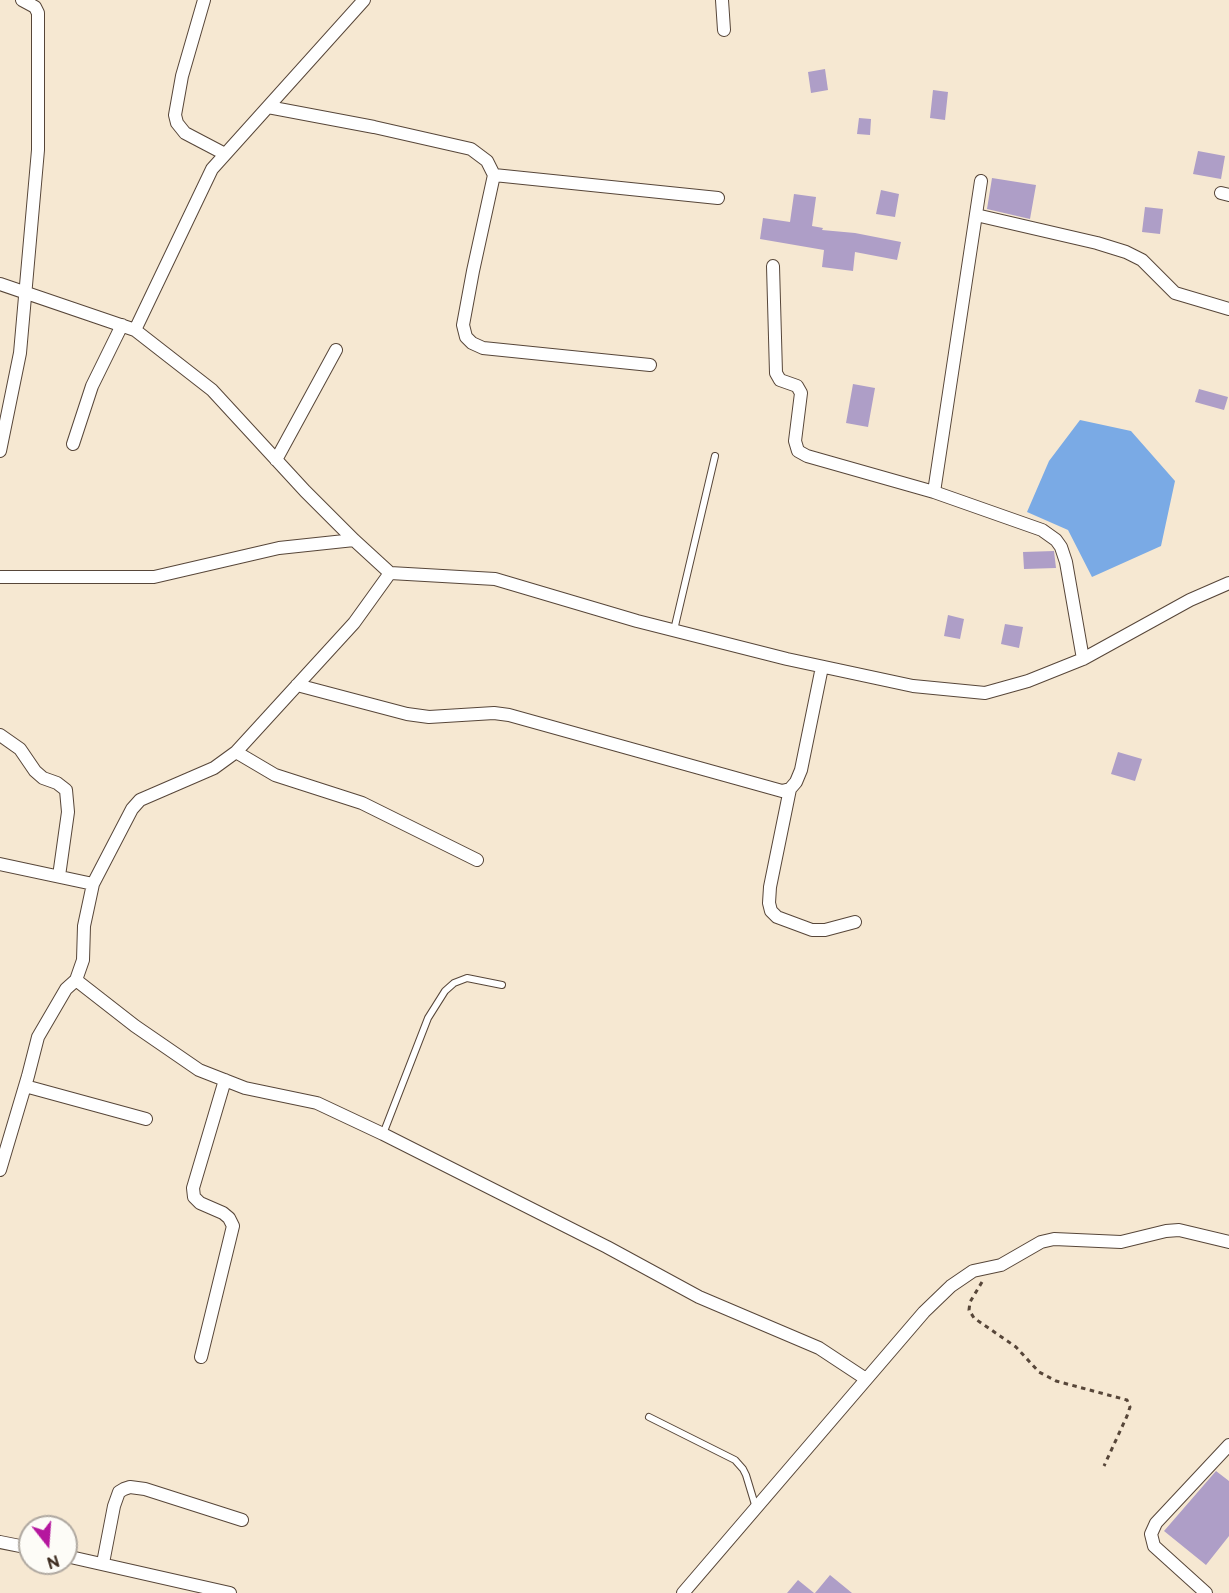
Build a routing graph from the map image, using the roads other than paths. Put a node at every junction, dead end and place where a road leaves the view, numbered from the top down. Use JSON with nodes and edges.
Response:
{"nodes":[{"id":1,"x":22,"y":0,"type":"edge"},
{"id":2,"x":204,"y":0,"type":"edge"},
{"id":3,"x":364,"y":0,"type":"edge"},
{"id":4,"x":722,"y":0,"type":"edge"},
{"id":5,"x":724,"y":30,"type":"dead end"},
{"id":6,"x":268,"y":107,"type":"junction"},
{"id":7,"x":225,"y":154,"type":"junction"},
{"id":8,"x":494,"y":175,"type":"junction"},
{"id":9,"x":981,"y":182,"type":"dead end"},
{"id":10,"x":718,"y":198,"type":"dead end"},
{"id":11,"x":976,"y":215,"type":"junction"},
{"id":12,"x":773,"y":266,"type":"dead end"},
{"id":13,"x":0,"y":284,"type":"edge"},
{"id":14,"x":25,"y":292,"type":"junction"},
{"id":15,"x":1229,"y":309,"type":"edge"},
{"id":16,"x":122,"y":325,"type":"junction"},
{"id":17,"x":135,"y":330,"type":"junction"},
{"id":18,"x":336,"y":350,"type":"dead end"},
{"id":19,"x":650,"y":365,"type":"dead end"},
{"id":20,"x":73,"y":444,"type":"dead end"},
{"id":21,"x":0,"y":451,"type":"edge"},
{"id":22,"x":714,"y":456,"type":"dead end"},
{"id":23,"x":276,"y":460,"type":"junction"},
{"id":24,"x":934,"y":492,"type":"junction"},
{"id":25,"x":354,"y":540,"type":"junction"},
{"id":26,"x":390,"y":573,"type":"junction"},
{"id":27,"x":0,"y":577,"type":"edge"},
{"id":28,"x":1229,"y":583,"type":"edge"},
{"id":29,"x":674,"y":630,"type":"junction"},
{"id":30,"x":1083,"y":659,"type":"junction"},
{"id":31,"x":822,"y":667,"type":"junction"},
{"id":32,"x":297,"y":685,"type":"junction"},
{"id":33,"x":0,"y":735,"type":"edge"},
{"id":34,"x":236,"y":752,"type":"junction"},
{"id":35,"x":790,"y":789,"type":"junction"},
{"id":36,"x":477,"y":860,"type":"dead end"},
{"id":37,"x":0,"y":864,"type":"edge"},
{"id":38,"x":59,"y":876,"type":"junction"},
{"id":39,"x":93,"y":884,"type":"junction"},
{"id":40,"x":855,"y":922,"type":"dead end"},
{"id":41,"x":76,"y":980,"type":"junction"},
{"id":42,"x":502,"y":985,"type":"dead end"},
{"id":43,"x":225,"y":1080,"type":"junction"},
{"id":44,"x":25,"y":1086,"type":"junction"},
{"id":45,"x":146,"y":1119,"type":"dead end"},
{"id":46,"x":383,"y":1134,"type":"junction"},
{"id":47,"x":1,"y":1164,"type":"edge"},
{"id":48,"x":1229,"y":1242,"type":"edge"},
{"id":49,"x":201,"y":1358,"type":"dead end"},
{"id":50,"x":866,"y":1379,"type":"junction"},
{"id":51,"x":649,"y":1417,"type":"dead end"},
{"id":52,"x":1229,"y":1445,"type":"edge"},
{"id":53,"x":756,"y":1508,"type":"junction"},
{"id":54,"x":242,"y":1520,"type":"dead end"},
{"id":55,"x":0,"y":1542,"type":"edge"},
{"id":56,"x":18,"y":1546,"type":"edge"},
{"id":57,"x":78,"y":1558,"type":"edge"},
{"id":58,"x":103,"y":1563,"type":"junction"},
{"id":59,"x":230,"y":1593,"type":"edge"},
{"id":60,"x":683,"y":1593,"type":"edge"},
{"id":61,"x":1206,"y":1593,"type":"edge"}],
"edges":[{"from":1,"to":14,"type":"street"},
{"from":2,"to":7,"type":"street"},
{"from":3,"to":6,"type":"street"},
{"from":4,"to":5,"type":"street"},
{"from":6,"to":7,"type":"street"},
{"from":6,"to":8,"type":"street"},
{"from":7,"to":17,"type":"street"},
{"from":8,"to":10,"type":"street"},
{"from":8,"to":19,"type":"street"},
{"from":9,"to":11,"type":"street"},
{"from":11,"to":15,"type":"street"},
{"from":11,"to":24,"type":"street"},
{"from":12,"to":24,"type":"street"},
{"from":13,"to":14,"type":"street"},
{"from":14,"to":16,"type":"street"},
{"from":14,"to":21,"type":"street"},
{"from":16,"to":17,"type":"street"},
{"from":16,"to":20,"type":"street"},
{"from":17,"to":23,"type":"street"},
{"from":18,"to":23,"type":"street"},
{"from":22,"to":29,"type":"lane"},
{"from":23,"to":25,"type":"street"},
{"from":24,"to":30,"type":"street"},
{"from":25,"to":26,"type":"street"},
{"from":25,"to":27,"type":"street"},
{"from":26,"to":29,"type":"street"},
{"from":26,"to":32,"type":"street"},
{"from":28,"to":30,"type":"street"},
{"from":29,"to":31,"type":"street"},
{"from":30,"to":31,"type":"street"},
{"from":31,"to":35,"type":"street"},
{"from":32,"to":34,"type":"street"},
{"from":32,"to":35,"type":"street"},
{"from":33,"to":38,"type":"street"},
{"from":34,"to":36,"type":"street"},
{"from":34,"to":39,"type":"street"},
{"from":35,"to":40,"type":"street"},
{"from":37,"to":38,"type":"street"},
{"from":38,"to":39,"type":"street"},
{"from":39,"to":41,"type":"street"},
{"from":41,"to":43,"type":"street"},
{"from":41,"to":44,"type":"street"},
{"from":42,"to":46,"type":"lane"},
{"from":43,"to":46,"type":"street"},
{"from":43,"to":49,"type":"street"},
{"from":44,"to":45,"type":"street"},
{"from":44,"to":47,"type":"street"},
{"from":46,"to":50,"type":"street"},
{"from":48,"to":50,"type":"street"},
{"from":50,"to":53,"type":"street"},
{"from":51,"to":53,"type":"lane"},
{"from":52,"to":61,"type":"street"},
{"from":53,"to":60,"type":"street"},
{"from":54,"to":58,"type":"street"},
{"from":55,"to":56,"type":"street"},
{"from":57,"to":58,"type":"street"},
{"from":58,"to":59,"type":"street"}]}
